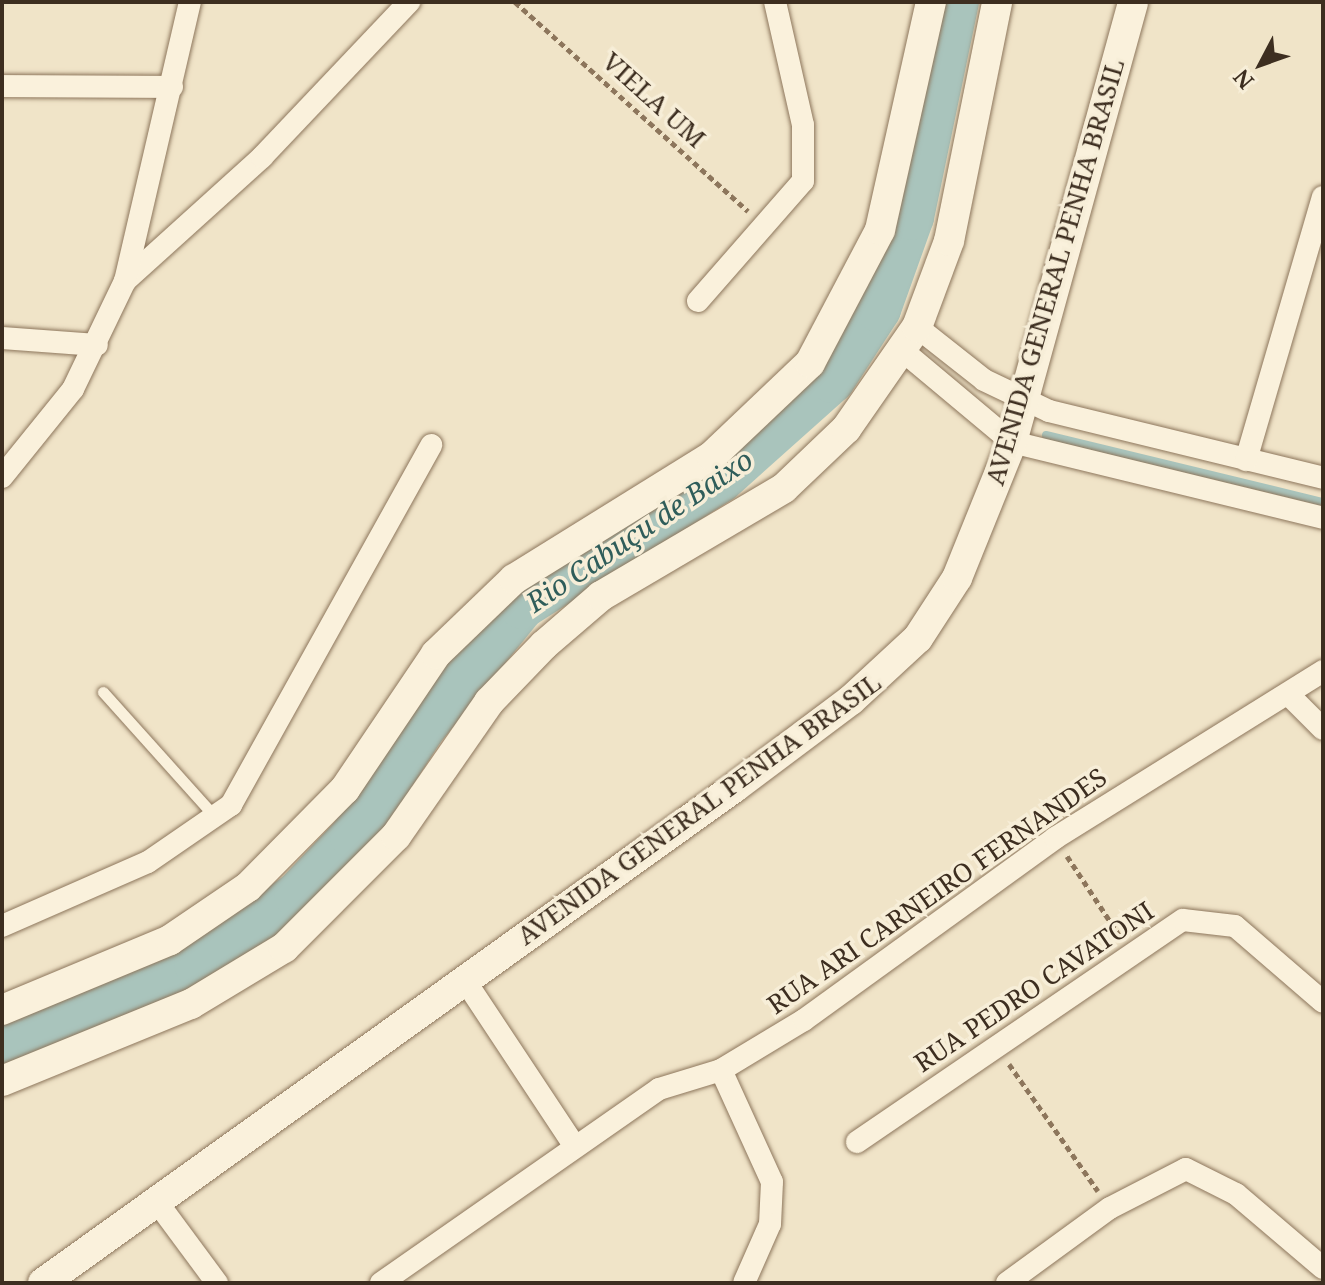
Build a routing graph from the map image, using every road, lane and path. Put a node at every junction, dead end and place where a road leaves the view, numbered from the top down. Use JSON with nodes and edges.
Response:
{"nodes":[{"id":1,"x":190,"y":2,"type":"edge"},
{"id":2,"x":409,"y":2,"type":"edge"},
{"id":3,"x":515,"y":2,"type":"edge"},
{"id":4,"x":775,"y":2,"type":"edge"},
{"id":5,"x":931,"y":2,"type":"edge"},
{"id":6,"x":997,"y":2,"type":"edge"},
{"id":7,"x":1133,"y":2,"type":"edge"},
{"id":8,"x":2,"y":86,"type":"edge"},
{"id":9,"x":172,"y":87,"type":"junction"},
{"id":10,"x":1323,"y":197,"type":"edge"},
{"id":11,"x":767,"y":228,"type":"junction"},
{"id":12,"x":125,"y":281,"type":"junction"},
{"id":13,"x":698,"y":301,"type":"dead end"},
{"id":14,"x":2,"y":338,"type":"edge"},
{"id":15,"x":910,"y":339,"type":"junction"},
{"id":16,"x":97,"y":345,"type":"junction"},
{"id":17,"x":1022,"y":399,"type":"junction"},
{"id":18,"x":1012,"y":442,"type":"junction"},
{"id":19,"x":431,"y":445,"type":"dead end"},
{"id":20,"x":1246,"y":460,"type":"junction"},
{"id":21,"x":2,"y":477,"type":"edge"},
{"id":22,"x":1323,"y":478,"type":"edge"},
{"id":23,"x":1323,"y":518,"type":"edge"},
{"id":24,"x":1323,"y":671,"type":"edge"},
{"id":25,"x":103,"y":692,"type":"dead end"},
{"id":26,"x":1288,"y":694,"type":"junction"},
{"id":27,"x":1323,"y":729,"type":"edge"},
{"id":28,"x":217,"y":819,"type":"junction"},
{"id":29,"x":1055,"y":838,"type":"junction"},
{"id":30,"x":2,"y":926,"type":"edge"},
{"id":31,"x":1131,"y":952,"type":"junction"},
{"id":32,"x":464,"y":979,"type":"junction"},
{"id":33,"x":1323,"y":1002,"type":"edge"},
{"id":34,"x":2,"y":1010,"type":"edge"},
{"id":35,"x":996,"y":1045,"type":"junction"},
{"id":36,"x":721,"y":1070,"type":"junction"},
{"id":37,"x":2,"y":1081,"type":"edge"},
{"id":38,"x":857,"y":1142,"type":"dead end"},
{"id":39,"x":574,"y":1145,"type":"junction"},
{"id":40,"x":157,"y":1202,"type":"junction"},
{"id":41,"x":1110,"y":1208,"type":"junction"},
{"id":42,"x":1323,"y":1268,"type":"edge"},
{"id":43,"x":43,"y":1283,"type":"edge"},
{"id":44,"x":217,"y":1283,"type":"edge"},
{"id":45,"x":381,"y":1283,"type":"edge"},
{"id":46,"x":744,"y":1283,"type":"edge"},
{"id":47,"x":1007,"y":1283,"type":"edge"}],
"edges":[{"from":1,"to":9,"type":"street"},
{"from":2,"to":12,"type":"street"},
{"from":3,"to":11,"type":"path","name":"VIELA UM"},
{"from":4,"to":11,"type":"street"},
{"from":5,"to":34,"type":"main road"},
{"from":6,"to":15,"type":"main road"},
{"from":7,"to":17,"type":"main road","name":"AVENIDA GENERAL PENHA BRASIL"},
{"from":8,"to":9,"type":"street"},
{"from":9,"to":12,"type":"street"},
{"from":10,"to":20,"type":"street"},
{"from":11,"to":13,"type":"street"},
{"from":12,"to":16,"type":"street"},
{"from":14,"to":16,"type":"street"},
{"from":15,"to":17,"type":"street"},
{"from":15,"to":18,"type":"street"},
{"from":15,"to":37,"type":"main road"},
{"from":16,"to":21,"type":"street"},
{"from":17,"to":18,"type":"main road","name":"AVENIDA GENERAL PENHA BRASIL"},
{"from":17,"to":20,"type":"street"},
{"from":18,"to":23,"type":"street"},
{"from":18,"to":32,"type":"main road","name":"AVENIDA GENERAL PENHA BRASIL"},
{"from":19,"to":28,"type":"street"},
{"from":20,"to":22,"type":"street"},
{"from":24,"to":26,"type":"street","name":"RUA ARI CARNEIRO FERNANDES"},
{"from":25,"to":28,"type":"lane"},
{"from":26,"to":27,"type":"street"},
{"from":26,"to":29,"type":"street","name":"RUA ARI CARNEIRO FERNANDES"},
{"from":28,"to":30,"type":"street"},
{"from":29,"to":31,"type":"path"},
{"from":29,"to":36,"type":"street","name":"RUA ARI CARNEIRO FERNANDES"},
{"from":31,"to":33,"type":"street","name":"RUA PEDRO CAVATONI"},
{"from":31,"to":35,"type":"street","name":"RUA PEDRO CAVATONI"},
{"from":32,"to":39,"type":"street"},
{"from":32,"to":40,"type":"main road","name":"AVENIDA GENERAL PENHA BRASIL"},
{"from":35,"to":38,"type":"street","name":"RUA PEDRO CAVATONI"},
{"from":35,"to":41,"type":"path"},
{"from":36,"to":39,"type":"street","name":"RUA ARI CARNEIRO FERNANDES"},
{"from":36,"to":46,"type":"street"},
{"from":39,"to":45,"type":"street","name":"RUA ARI CARNEIRO FERNANDES"},
{"from":40,"to":43,"type":"main road","name":"AVENIDA GENERAL PENHA BRASIL"},
{"from":40,"to":44,"type":"street"},
{"from":41,"to":42,"type":"street"},
{"from":41,"to":47,"type":"street"}]}
